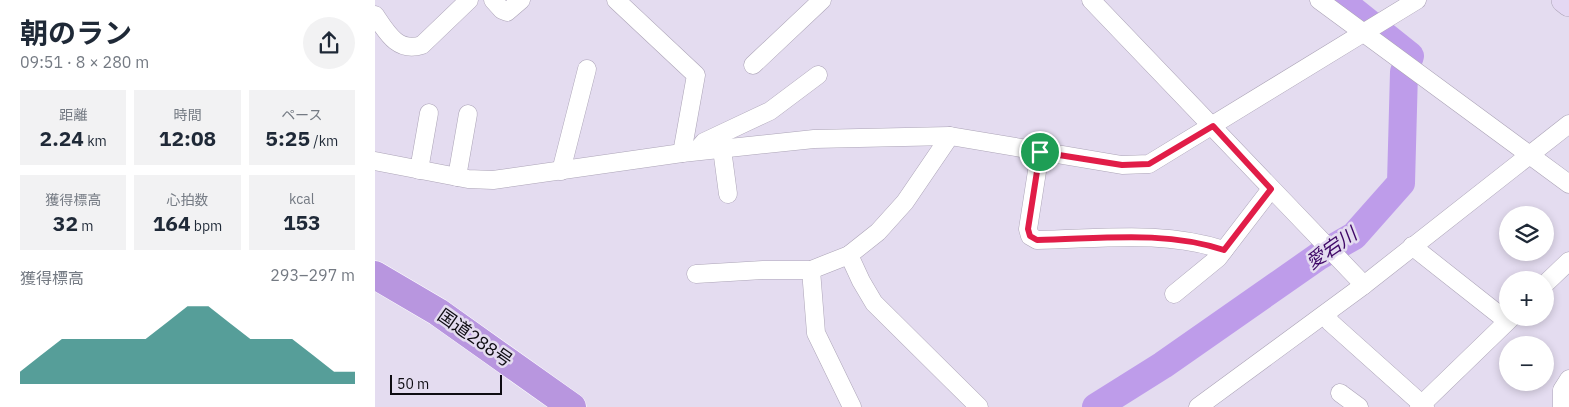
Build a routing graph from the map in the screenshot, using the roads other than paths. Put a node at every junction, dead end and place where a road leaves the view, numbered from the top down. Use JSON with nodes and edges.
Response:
{"nodes":[{"id":1,"x":469,"y":0,"type":"edge"},
{"id":2,"x":493,"y":0,"type":"edge"},
{"id":3,"x":521,"y":0,"type":"edge"},
{"id":4,"x":616,"y":0,"type":"edge"},
{"id":5,"x":822,"y":0,"type":"edge"},
{"id":6,"x":1091,"y":0,"type":"edge"},
{"id":7,"x":1319,"y":0,"type":"edge"},
{"id":8,"x":1417,"y":0,"type":"edge"},
{"id":9,"x":1564,"y":0,"type":"edge"},
{"id":10,"x":1569,"y":4,"type":"edge"},
{"id":11,"x":375,"y":15,"type":"edge"},
{"id":12,"x":1363,"y":33,"type":"junction"},
{"id":13,"x":753,"y":65,"type":"dead end"},
{"id":14,"x":587,"y":69,"type":"dead end"},
{"id":15,"x":818,"y":75,"type":"dead end"},
{"id":16,"x":429,"y":113,"type":"dead end"},
{"id":17,"x":468,"y":114,"type":"dead end"},
{"id":18,"x":1569,"y":124,"type":"edge"},
{"id":19,"x":1213,"y":126,"type":"junction"},
{"id":20,"x":950,"y":136,"type":"junction"},
{"id":21,"x":722,"y":149,"type":"junction"},
{"id":22,"x":689,"y":152,"type":"junction"},
{"id":23,"x":1040,"y":152,"type":"junction"},
{"id":24,"x":1529,"y":154,"type":"junction"},
{"id":25,"x":375,"y":161,"type":"edge"},
{"id":26,"x":419,"y":170,"type":"junction"},
{"id":27,"x":561,"y":171,"type":"junction"},
{"id":28,"x":457,"y":177,"type":"junction"},
{"id":29,"x":1569,"y":184,"type":"edge"},
{"id":30,"x":1271,"y":189,"type":"junction"},
{"id":31,"x":728,"y":194,"type":"dead end"},
{"id":32,"x":1412,"y":246,"type":"junction"},
{"id":33,"x":1224,"y":250,"type":"junction"},
{"id":34,"x":849,"y":255,"type":"junction"},
{"id":35,"x":1569,"y":261,"type":"edge"},
{"id":36,"x":811,"y":270,"type":"junction"},
{"id":37,"x":695,"y":274,"type":"dead end"},
{"id":38,"x":375,"y":275,"type":"edge"},
{"id":39,"x":1554,"y":275,"type":"edge"},
{"id":40,"x":1364,"y":285,"type":"junction"},
{"id":41,"x":375,"y":289,"type":"edge"},
{"id":42,"x":1174,"y":294,"type":"dead end"},
{"id":43,"x":1499,"y":311,"type":"edge"},
{"id":44,"x":1327,"y":312,"type":"junction"},
{"id":45,"x":1502,"y":326,"type":"edge"},
{"id":46,"x":1569,"y":379,"type":"edge"},
{"id":47,"x":1340,"y":393,"type":"dead end"},
{"id":48,"x":977,"y":406,"type":"edge"},
{"id":49,"x":1422,"y":406,"type":"edge"},
{"id":50,"x":553,"y":407,"type":"edge"},
{"id":51,"x":573,"y":407,"type":"edge"},
{"id":52,"x":852,"y":407,"type":"edge"},
{"id":53,"x":1198,"y":407,"type":"edge"},
{"id":54,"x":1359,"y":407,"type":"edge"},
{"id":55,"x":1562,"y":407,"type":"edge"}],
"edges":[{"from":1,"to":11,"type":"street"},
{"from":2,"to":3,"type":"street"},
{"from":4,"to":22,"type":"street"},
{"from":5,"to":13,"type":"street"},
{"from":6,"to":19,"type":"street"},
{"from":7,"to":12,"type":"street"},
{"from":8,"to":12,"type":"street"},
{"from":9,"to":10,"type":"main road"},
{"from":12,"to":19,"type":"street"},
{"from":12,"to":24,"type":"street"},
{"from":14,"to":27,"type":"street"},
{"from":15,"to":22,"type":"street"},
{"from":16,"to":26,"type":"street"},
{"from":17,"to":28,"type":"street"},
{"from":18,"to":24,"type":"street"},
{"from":19,"to":23,"type":"street"},
{"from":19,"to":30,"type":"street"},
{"from":20,"to":21,"type":"street"},
{"from":20,"to":23,"type":"street"},
{"from":20,"to":34,"type":"street"},
{"from":21,"to":22,"type":"street"},
{"from":21,"to":31,"type":"street"},
{"from":22,"to":27,"type":"street"},
{"from":23,"to":33,"type":"street"},
{"from":24,"to":29,"type":"street"},
{"from":24,"to":32,"type":"street"},
{"from":25,"to":26,"type":"street"},
{"from":26,"to":28,"type":"street"},
{"from":27,"to":28,"type":"street"},
{"from":30,"to":33,"type":"street"},
{"from":30,"to":40,"type":"street"},
{"from":32,"to":40,"type":"street"},
{"from":32,"to":43,"type":"street"},
{"from":33,"to":42,"type":"street"},
{"from":34,"to":36,"type":"street"},
{"from":34,"to":48,"type":"street"},
{"from":35,"to":39,"type":"street"},
{"from":36,"to":37,"type":"street"},
{"from":36,"to":52,"type":"street"},
{"from":38,"to":51,"type":"highway","name":"国道288号"},
{"from":40,"to":44,"type":"street"},
{"from":41,"to":50,"type":"highway","name":"国道288号"},
{"from":44,"to":49,"type":"street"},
{"from":44,"to":53,"type":"street"},
{"from":45,"to":49,"type":"street"},
{"from":46,"to":55,"type":"street"},
{"from":47,"to":54,"type":"street"}]}
